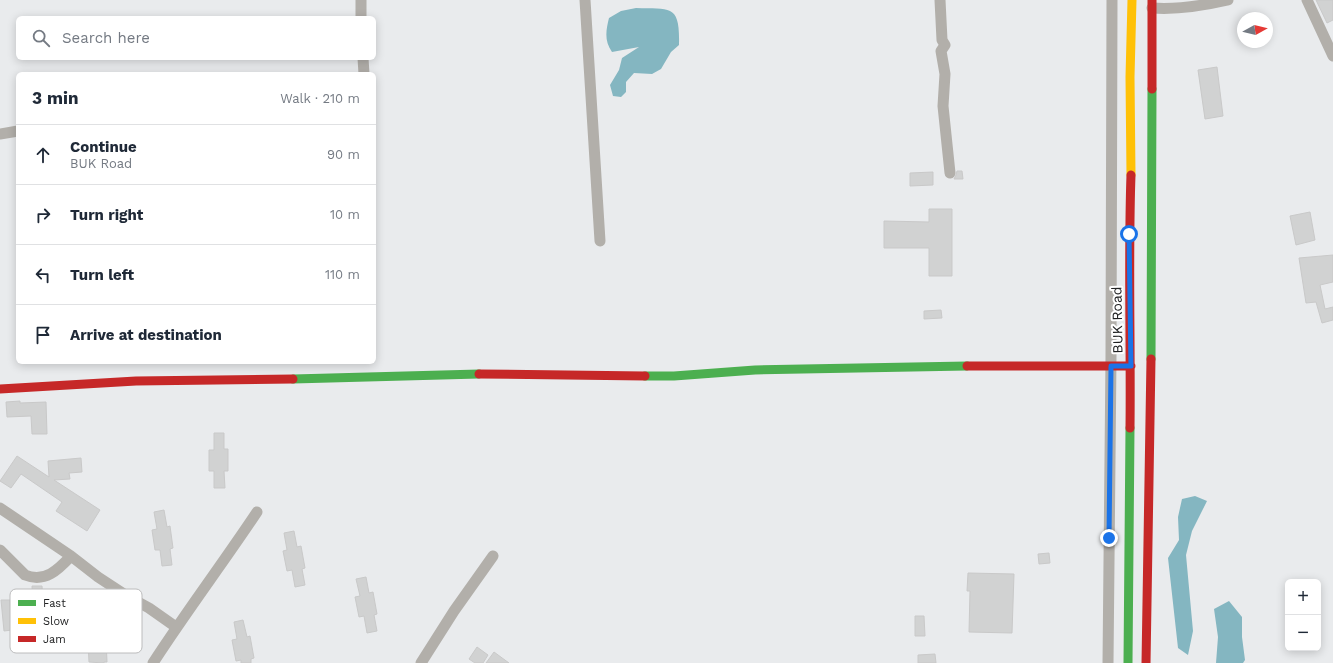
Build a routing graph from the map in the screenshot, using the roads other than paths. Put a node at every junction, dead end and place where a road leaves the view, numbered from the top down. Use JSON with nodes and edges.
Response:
{"nodes":[{"id":1,"x":360,"y":0,"type":"edge"},
{"id":2,"x":585,"y":0,"type":"edge"},
{"id":3,"x":940,"y":0,"type":"edge"},
{"id":4,"x":1112,"y":0,"type":"edge"},
{"id":5,"x":1132,"y":0,"type":"edge"},
{"id":6,"x":1228,"y":0,"type":"edge"},
{"id":7,"x":1307,"y":0,"type":"edge"},
{"id":8,"x":1203,"y":3,"type":"edge"},
{"id":9,"x":1152,"y":4,"type":"edge"},
{"id":10,"x":361,"y":16,"type":"edge"},
{"id":11,"x":1333,"y":56,"type":"edge"},
{"id":12,"x":363,"y":60,"type":"edge"},
{"id":13,"x":364,"y":72,"type":"edge"},
{"id":14,"x":16,"y":131,"type":"edge"},
{"id":15,"x":0,"y":134,"type":"edge"},
{"id":16,"x":950,"y":173,"type":"dead end"},
{"id":17,"x":600,"y":241,"type":"dead end"},
{"id":18,"x":1111,"y":362,"type":"junction"},
{"id":19,"x":1131,"y":363,"type":"junction"},
{"id":20,"x":0,"y":389,"type":"edge"},
{"id":21,"x":0,"y":508,"type":"edge"},
{"id":22,"x":257,"y":512,"type":"dead end"},
{"id":23,"x":0,"y":550,"type":"edge"},
{"id":24,"x":71,"y":556,"type":"junction"},
{"id":25,"x":493,"y":556,"type":"dead end"},
{"id":26,"x":116,"y":589,"type":"edge"},
{"id":27,"x":142,"y":604,"type":"edge"},
{"id":28,"x":176,"y":627,"type":"junction"},
{"id":29,"x":153,"y":663,"type":"edge"},
{"id":30,"x":421,"y":663,"type":"edge"},
{"id":31,"x":1108,"y":663,"type":"edge"},
{"id":32,"x":1128,"y":663,"type":"edge"},
{"id":33,"x":1146,"y":663,"type":"edge"}],
"edges":[{"from":1,"to":10,"type":"street"},
{"from":2,"to":17,"type":"street"},
{"from":3,"to":16,"type":"street"},
{"from":4,"to":18,"type":"street"},
{"from":5,"to":19,"type":"main road","name":"BUK Road"},
{"from":6,"to":8,"type":"street"},
{"from":7,"to":11,"type":"street"},
{"from":8,"to":9,"type":"street"},
{"from":9,"to":33,"type":"main road"},
{"from":12,"to":13,"type":"street"},
{"from":14,"to":15,"type":"street"},
{"from":18,"to":19,"type":"main road"},
{"from":18,"to":20,"type":"main road"},
{"from":18,"to":31,"type":"street"},
{"from":19,"to":32,"type":"main road","name":"BUK Road"},
{"from":21,"to":24,"type":"street"},
{"from":22,"to":28,"type":"street"},
{"from":23,"to":24,"type":"street"},
{"from":24,"to":26,"type":"street"},
{"from":25,"to":30,"type":"street"},
{"from":27,"to":28,"type":"street"},
{"from":28,"to":29,"type":"street"}]}
